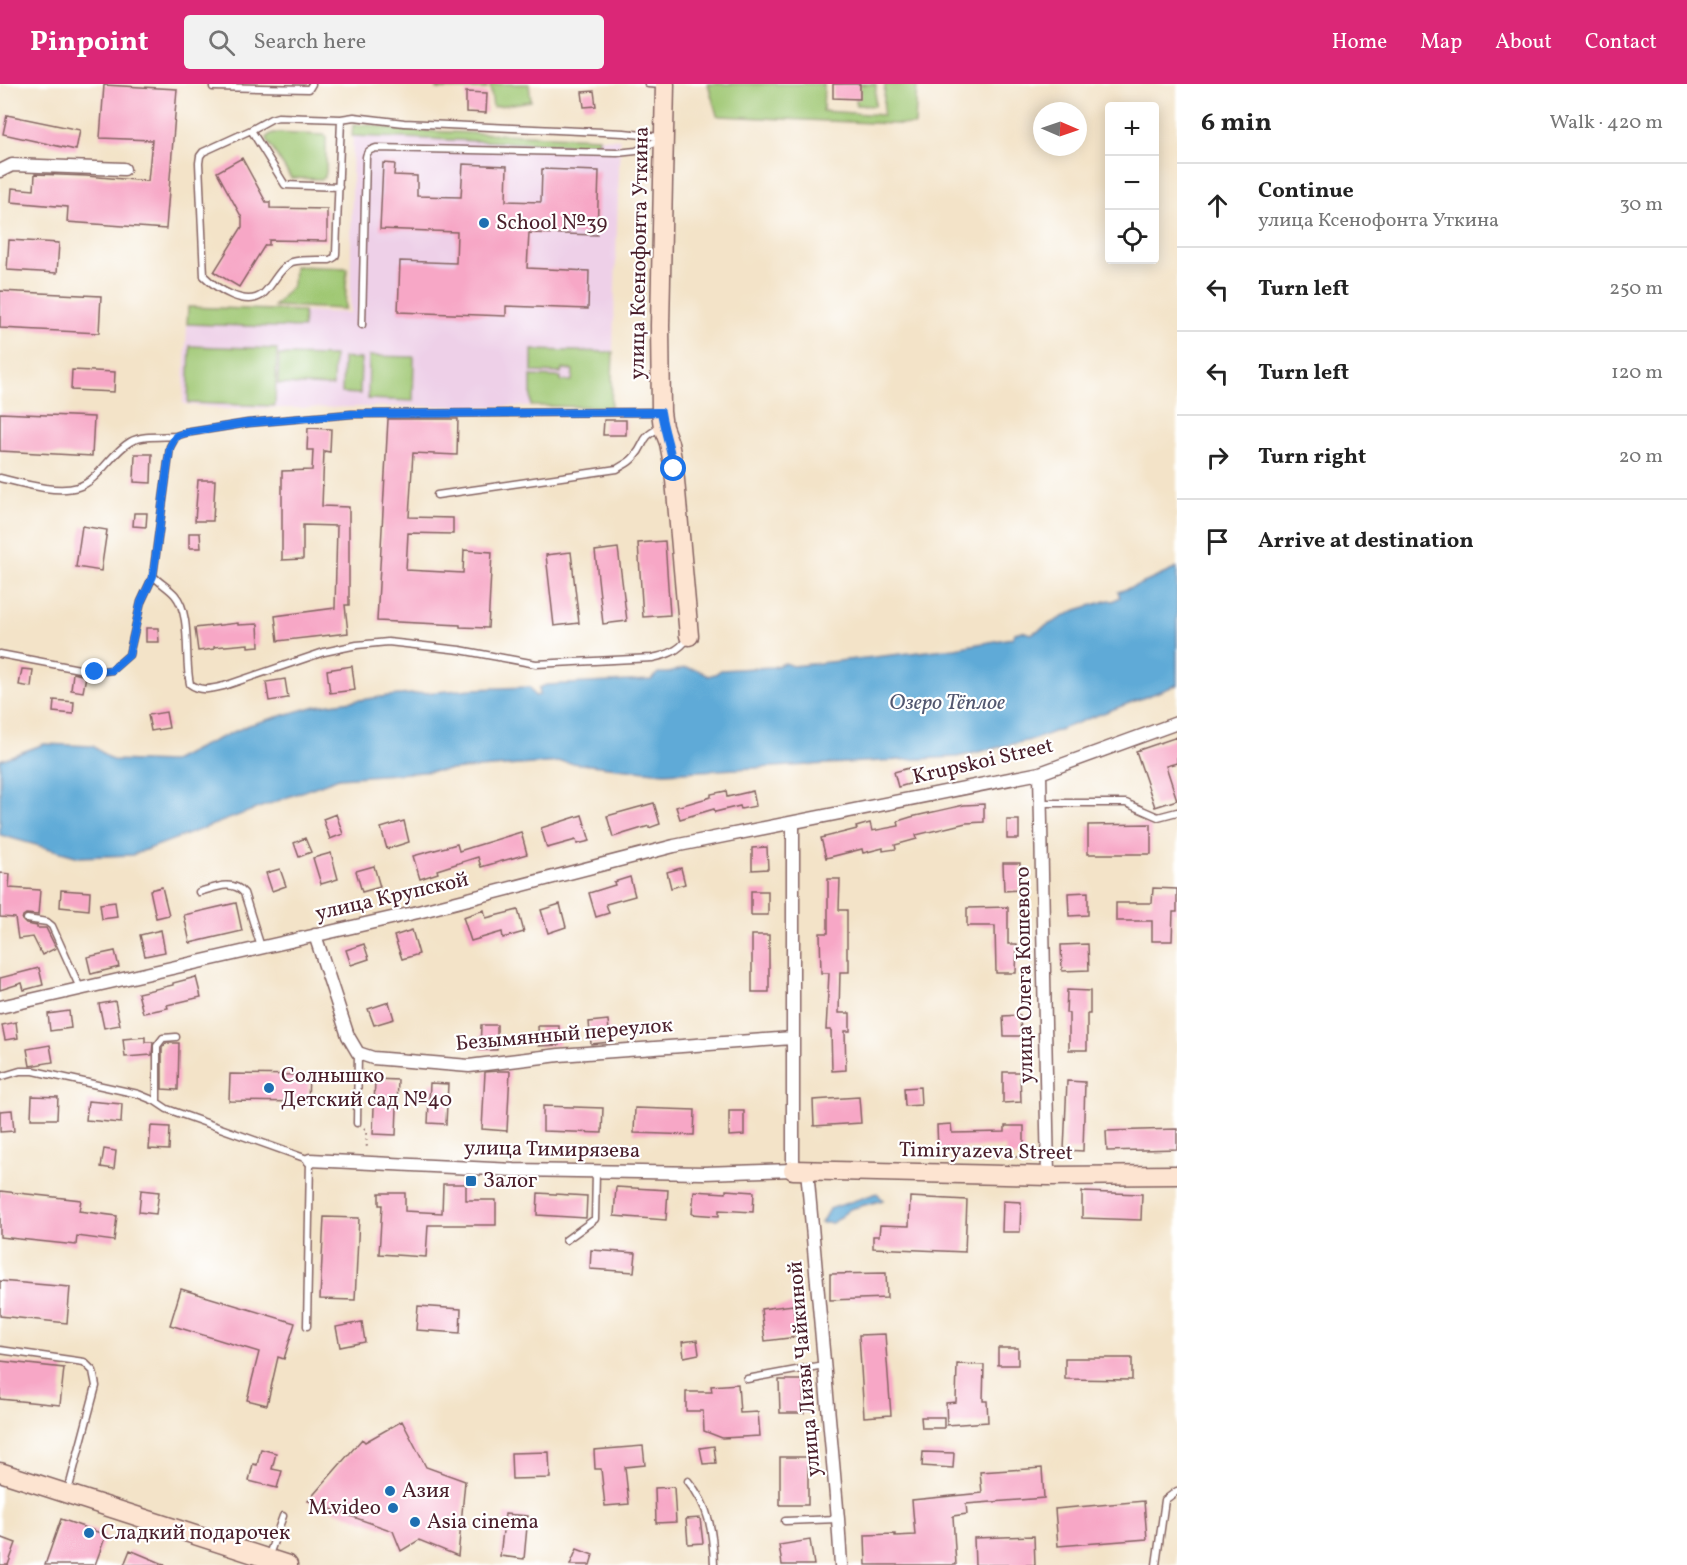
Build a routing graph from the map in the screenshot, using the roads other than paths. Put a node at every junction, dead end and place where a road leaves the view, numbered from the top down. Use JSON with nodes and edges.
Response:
{"nodes":[{"id":1,"x":213,"y":84,"type":"edge"},
{"id":2,"x":312,"y":84,"type":"edge"},
{"id":3,"x":659,"y":85,"type":"edge"},
{"id":4,"x":341,"y":119,"type":"junction"},
{"id":5,"x":250,"y":130,"type":"junction"},
{"id":6,"x":664,"y":138,"type":"junction"},
{"id":7,"x":124,"y":169,"type":"dead end"},
{"id":8,"x":0,"y":171,"type":"edge"},
{"id":9,"x":339,"y":187,"type":"junction"},
{"id":10,"x":362,"y":325,"type":"dead end"},
{"id":11,"x":662,"y":419,"type":"junction"},
{"id":12,"x":176,"y":436,"type":"junction"},
{"id":13,"x":0,"y":478,"type":"edge"},
{"id":14,"x":437,"y":495,"type":"dead end"},
{"id":15,"x":153,"y":576,"type":"junction"},
{"id":16,"x":689,"y":636,"type":"joint"},
{"id":17,"x":0,"y":654,"type":"edge"},
{"id":18,"x":1177,"y":723,"type":"edge"},
{"id":19,"x":1040,"y":773,"type":"junction"},
{"id":20,"x":1041,"y":803,"type":"junction"},
{"id":21,"x":1177,"y":812,"type":"edge"},
{"id":22,"x":793,"y":823,"type":"junction"},
{"id":23,"x":199,"y":892,"type":"dead end"},
{"id":24,"x":27,"y":919,"type":"dead end"},
{"id":25,"x":315,"y":935,"type":"junction"},
{"id":26,"x":261,"y":947,"type":"junction"},
{"id":27,"x":80,"y":989,"type":"junction"},
{"id":28,"x":0,"y":1007,"type":"edge"},
{"id":29,"x":176,"y":1038,"type":"dead end"},
{"id":30,"x":792,"y":1038,"type":"junction"},
{"id":31,"x":358,"y":1053,"type":"junction"},
{"id":32,"x":0,"y":1077,"type":"edge"},
{"id":33,"x":156,"y":1102,"type":"junction"},
{"id":34,"x":357,"y":1123,"type":"road end"},
{"id":35,"x":310,"y":1160,"type":"junction"},
{"id":36,"x":800,"y":1170,"type":"junction"},
{"id":37,"x":596,"y":1172,"type":"junction"},
{"id":38,"x":1177,"y":1175,"type":"edge"},
{"id":39,"x":1048,"y":1176,"type":"junction"},
{"id":40,"x":566,"y":1240,"type":"dead end"},
{"id":41,"x":307,"y":1326,"type":"dead end"},
{"id":42,"x":0,"y":1350,"type":"edge"},
{"id":43,"x":825,"y":1365,"type":"junction"},
{"id":44,"x":747,"y":1379,"type":"dead end"},
{"id":45,"x":0,"y":1473,"type":"edge"},
{"id":46,"x":688,"y":1481,"type":"dead end"},
{"id":47,"x":1177,"y":1491,"type":"edge"},
{"id":48,"x":68,"y":1495,"type":"junction"},
{"id":49,"x":283,"y":1516,"type":"dead end"},
{"id":50,"x":838,"y":1519,"type":"junction"},
{"id":51,"x":785,"y":1521,"type":"dead end"},
{"id":52,"x":266,"y":1561,"type":"edge"},
{"id":53,"x":288,"y":1565,"type":"edge"},
{"id":54,"x":714,"y":1565,"type":"edge"},
{"id":55,"x":841,"y":1565,"type":"edge"},
{"id":56,"x":1156,"y":1565,"type":"edge"}],
"edges":[{"from":1,"to":2,"type":"lane"},
{"from":3,"to":6,"type":"street","name":"улица Ксенофонта Уткина"},
{"from":4,"to":5,"type":"lane"},
{"from":4,"to":6,"type":"lane"},
{"from":4,"to":9,"type":"lane"},
{"from":5,"to":9,"type":"lane"},
{"from":5,"to":9,"type":"lane"},
{"from":6,"to":10,"type":"lane"},
{"from":6,"to":11,"type":"street","name":"улица Ксенофонта Уткина"},
{"from":7,"to":8,"type":"street"},
{"from":11,"to":12,"type":"lane"},
{"from":11,"to":14,"type":"lane"},
{"from":11,"to":16,"type":"street","name":"улица Ксенофонта Уткина"},
{"from":12,"to":13,"type":"lane"},
{"from":12,"to":15,"type":"lane"},
{"from":15,"to":16,"type":"lane"},
{"from":15,"to":17,"type":"lane"},
{"from":18,"to":19,"type":"street","name":"Krupskoi Street"},
{"from":19,"to":20,"type":"street","name":"улица Олега Кошевого"},
{"from":19,"to":22,"type":"street","name":"Krupskoi Street"},
{"from":20,"to":21,"type":"lane"},
{"from":20,"to":39,"type":"street","name":"улица Олега Кошевого"},
{"from":22,"to":25,"type":"street","name":"улица Крупской"},
{"from":22,"to":30,"type":"street","name":"улица Лизы Чайкиной"},
{"from":23,"to":26,"type":"lane"},
{"from":24,"to":27,"type":"lane"},
{"from":25,"to":26,"type":"street","name":"улица Крупской"},
{"from":25,"to":31,"type":"street"},
{"from":26,"to":27,"type":"street","name":"улица Крупской"},
{"from":27,"to":28,"type":"street","name":"улица Крупской"},
{"from":29,"to":33,"type":"lane"},
{"from":30,"to":31,"type":"street","name":"Безымянный переулок"},
{"from":30,"to":36,"type":"street","name":"улица Лизы Чайкиной"},
{"from":31,"to":34,"type":"lane"},
{"from":32,"to":33,"type":"lane"},
{"from":33,"to":35,"type":"lane"},
{"from":35,"to":37,"type":"street","name":"улица Тимирязева"},
{"from":35,"to":41,"type":"lane"},
{"from":36,"to":37,"type":"street","name":"улица Тимирязева"},
{"from":36,"to":39,"type":"street","name":"Timiryazeva Street"},
{"from":36,"to":43,"type":"street","name":"улица Лизы Чайкиной"},
{"from":37,"to":40,"type":"lane"},
{"from":38,"to":39,"type":"street","name":"Timiryazeva Street"},
{"from":42,"to":48,"type":"lane"},
{"from":43,"to":44,"type":"lane"},
{"from":43,"to":50,"type":"street","name":"улица Лизы Чайкиной"},
{"from":45,"to":48,"type":"street"},
{"from":46,"to":54,"type":"lane"},
{"from":47,"to":56,"type":"lane"},
{"from":48,"to":52,"type":"street"},
{"from":49,"to":52,"type":"lane"},
{"from":50,"to":51,"type":"lane"},
{"from":50,"to":55,"type":"street","name":"улица Лизы Чайкиной"},
{"from":52,"to":53,"type":"street"}]}
